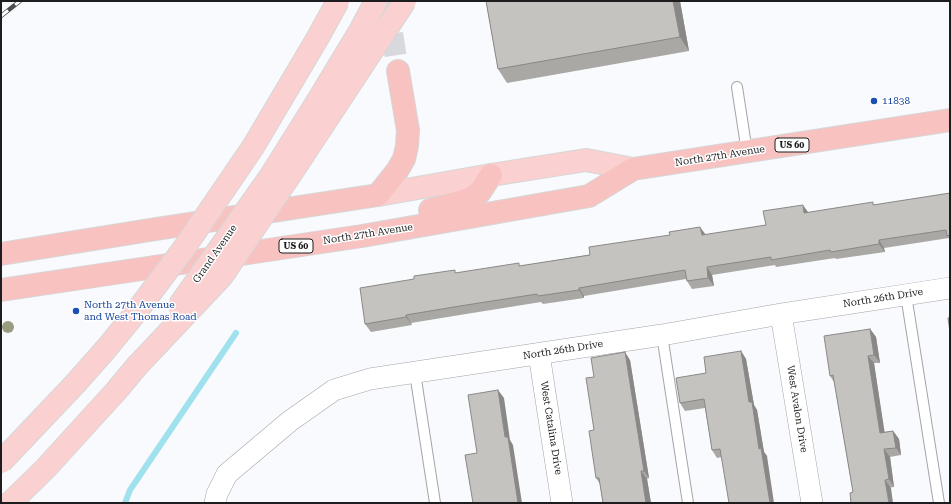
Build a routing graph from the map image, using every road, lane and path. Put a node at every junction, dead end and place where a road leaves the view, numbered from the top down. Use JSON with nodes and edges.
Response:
{"nodes":[{"id":1,"x":338,"y":1,"type":"edge"},
{"id":2,"x":376,"y":1,"type":"edge"},
{"id":3,"x":405,"y":1,"type":"edge"},
{"id":4,"x":398,"y":71,"type":"tunnel mouth"},
{"id":5,"x":737,"y":87,"type":"dead end"},
{"id":6,"x":950,"y":120,"type":"edge"},
{"id":7,"x":747,"y":152,"type":"junction"},
{"id":8,"x":633,"y":170,"type":"junction"},
{"id":9,"x":491,"y":175,"type":"junction"},
{"id":10,"x":378,"y":195,"type":"junction"},
{"id":11,"x":362,"y":236,"type":"junction"},
{"id":12,"x":1,"y":254,"type":"edge"},
{"id":13,"x":950,"y":288,"type":"edge"},
{"id":14,"x":1,"y":290,"type":"edge"},
{"id":15,"x":906,"y":295,"type":"junction"},
{"id":16,"x":781,"y":314,"type":"junction"},
{"id":17,"x":662,"y":335,"type":"junction"},
{"id":18,"x":539,"y":354,"type":"junction"},
{"id":19,"x":137,"y":366,"type":"junction"},
{"id":20,"x":415,"y":373,"type":"junction"},
{"id":21,"x":1,"y":462,"type":"edge"},
{"id":22,"x":216,"y":498,"type":"edge"},
{"id":23,"x":10,"y":503,"type":"edge"},
{"id":24,"x":435,"y":503,"type":"edge"},
{"id":25,"x":562,"y":503,"type":"edge"},
{"id":26,"x":688,"y":503,"type":"edge"},
{"id":27,"x":812,"y":503,"type":"edge"},
{"id":28,"x":939,"y":503,"type":"edge"}],
"edges":[{"from":1,"to":21,"type":"main road","bridge":true},
{"from":2,"to":19,"type":"main road","name":"Grand Avenue","bridge":true},
{"from":3,"to":19,"type":"main road","bridge":true},
{"from":4,"to":10,"type":"highway"},
{"from":5,"to":7,"type":"lane"},
{"from":6,"to":7,"type":"highway","name":"North 27th Avenue","number":"US 60"},
{"from":7,"to":8,"type":"highway","name":"North 27th Avenue","number":"US 60"},
{"from":8,"to":9,"type":"main road","name":"North 27th Avenue"},
{"from":8,"to":11,"type":"highway","name":"North 27th Avenue","number":"US 60"},
{"from":9,"to":10,"type":"main road","name":"North 27th Avenue"},
{"from":9,"to":11,"type":"highway"},
{"from":10,"to":12,"type":"highway","name":"North 27th Avenue"},
{"from":11,"to":14,"type":"highway","name":"North 27th Avenue","number":"US 60"},
{"from":13,"to":15,"type":"street","name":"North 26th Drive"},
{"from":15,"to":16,"type":"street","name":"North 26th Drive"},
{"from":15,"to":28,"type":"lane"},
{"from":16,"to":17,"type":"street","name":"North 26th Drive"},
{"from":16,"to":27,"type":"street","name":"West Avalon Drive"},
{"from":17,"to":18,"type":"street","name":"North 26th Drive"},
{"from":17,"to":26,"type":"lane"},
{"from":18,"to":20,"type":"street","name":"North 26th Drive"},
{"from":18,"to":25,"type":"street","name":"West Catalina Drive"},
{"from":19,"to":23,"type":"main road","name":"Grand Avenue"},
{"from":20,"to":22,"type":"street","name":"North 26th Drive"},
{"from":20,"to":24,"type":"lane"}]}
